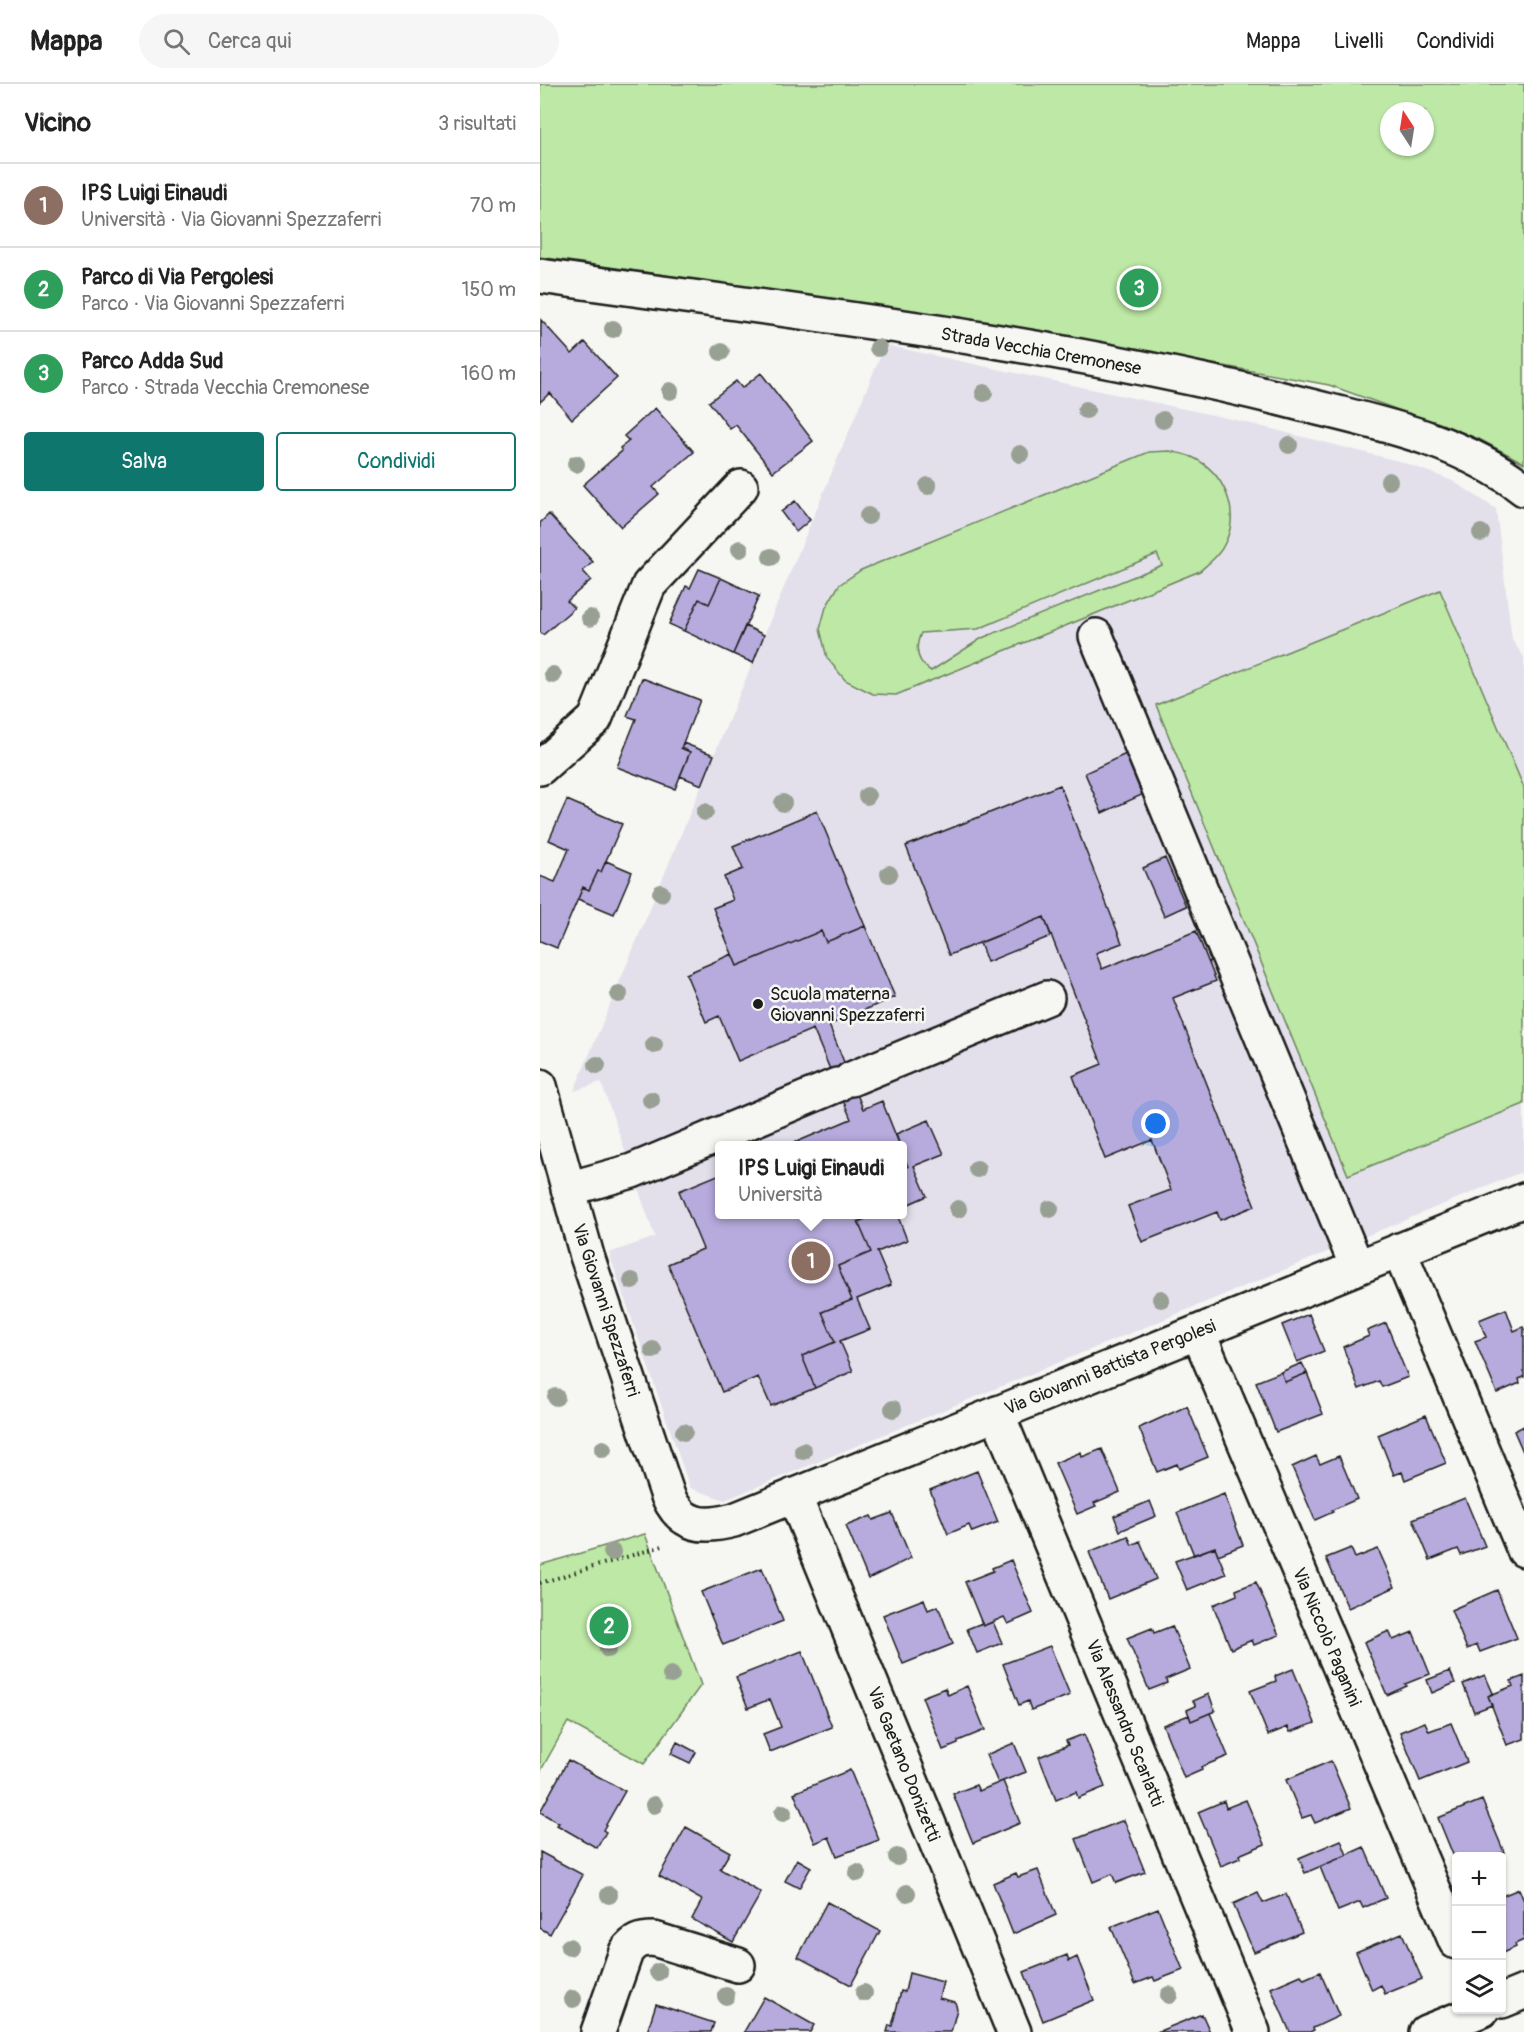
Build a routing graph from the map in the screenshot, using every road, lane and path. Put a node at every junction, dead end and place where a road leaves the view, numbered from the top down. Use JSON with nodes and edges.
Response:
{"nodes":[{"id":1,"x":540,"y":276,"type":"edge"},
{"id":2,"x":741,"y":487,"type":"dead end"},
{"id":3,"x":1524,"y":489,"type":"edge"},
{"id":4,"x":1096,"y":636,"type":"dead end"},
{"id":5,"x":540,"y":768,"type":"edge"},
{"id":6,"x":1047,"y":998,"type":"dead end"},
{"id":7,"x":540,"y":1086,"type":"edge"},
{"id":8,"x":556,"y":1176,"type":"edge"},
{"id":9,"x":1524,"y":1200,"type":"edge"},
{"id":10,"x":1399,"y":1250,"type":"junction"},
{"id":11,"x":1357,"y":1267,"type":"junction"},
{"id":12,"x":1198,"y":1332,"type":"junction"},
{"id":13,"x":997,"y":1413,"type":"junction"},
{"id":14,"x":794,"y":1495,"type":"junction"},
{"id":15,"x":694,"y":1522,"type":"junction"},
{"id":16,"x":1524,"y":1550,"type":"edge"},
{"id":17,"x":540,"y":1583,"type":"edge"},
{"id":18,"x":1452,"y":1933,"type":"edge"},
{"id":19,"x":738,"y":1965,"type":"dead end"},
{"id":20,"x":1524,"y":1992,"type":"edge"},
{"id":21,"x":1506,"y":1999,"type":"edge"},
{"id":22,"x":1473,"y":2014,"type":"edge"},
{"id":23,"x":1485,"y":2014,"type":"edge"},
{"id":24,"x":598,"y":2032,"type":"edge"},
{"id":25,"x":1014,"y":2032,"type":"edge"},
{"id":26,"x":1253,"y":2032,"type":"edge"},
{"id":27,"x":1426,"y":2032,"type":"edge"},
{"id":28,"x":1494,"y":2032,"type":"edge"}],
"edges":[{"from":1,"to":3,"type":"street","name":"Strada Vecchia Cremonese"},
{"from":2,"to":5,"type":"street"},
{"from":4,"to":11,"type":"street"},
{"from":6,"to":8,"type":"street"},
{"from":7,"to":8,"type":"street","name":"Via Giovanni Spezzaferri"},
{"from":8,"to":15,"type":"street","name":"Via Giovanni Spezzaferri"},
{"from":9,"to":10,"type":"street","name":"Via Giovanni Battista Pergolesi"},
{"from":10,"to":11,"type":"street","name":"Via Giovanni Battista Pergolesi"},
{"from":10,"to":16,"type":"street"},
{"from":11,"to":12,"type":"street","name":"Via Giovanni Battista Pergolesi"},
{"from":12,"to":13,"type":"street","name":"Via Giovanni Battista Pergolesi"},
{"from":12,"to":18,"type":"street","name":"Via Niccolò Paganini"},
{"from":13,"to":14,"type":"street","name":"Via Giovanni Battista Pergolesi"},
{"from":13,"to":26,"type":"street","name":"Via Alessandro Scarlatti"},
{"from":14,"to":15,"type":"street","name":"Via Giovanni Battista Pergolesi"},
{"from":14,"to":25,"type":"street","name":"Via Gaetano Donizetti"},
{"from":15,"to":17,"type":"path"},
{"from":19,"to":24,"type":"street"},
{"from":20,"to":21,"type":"street"},
{"from":22,"to":27,"type":"street"},
{"from":23,"to":28,"type":"street"}]}
